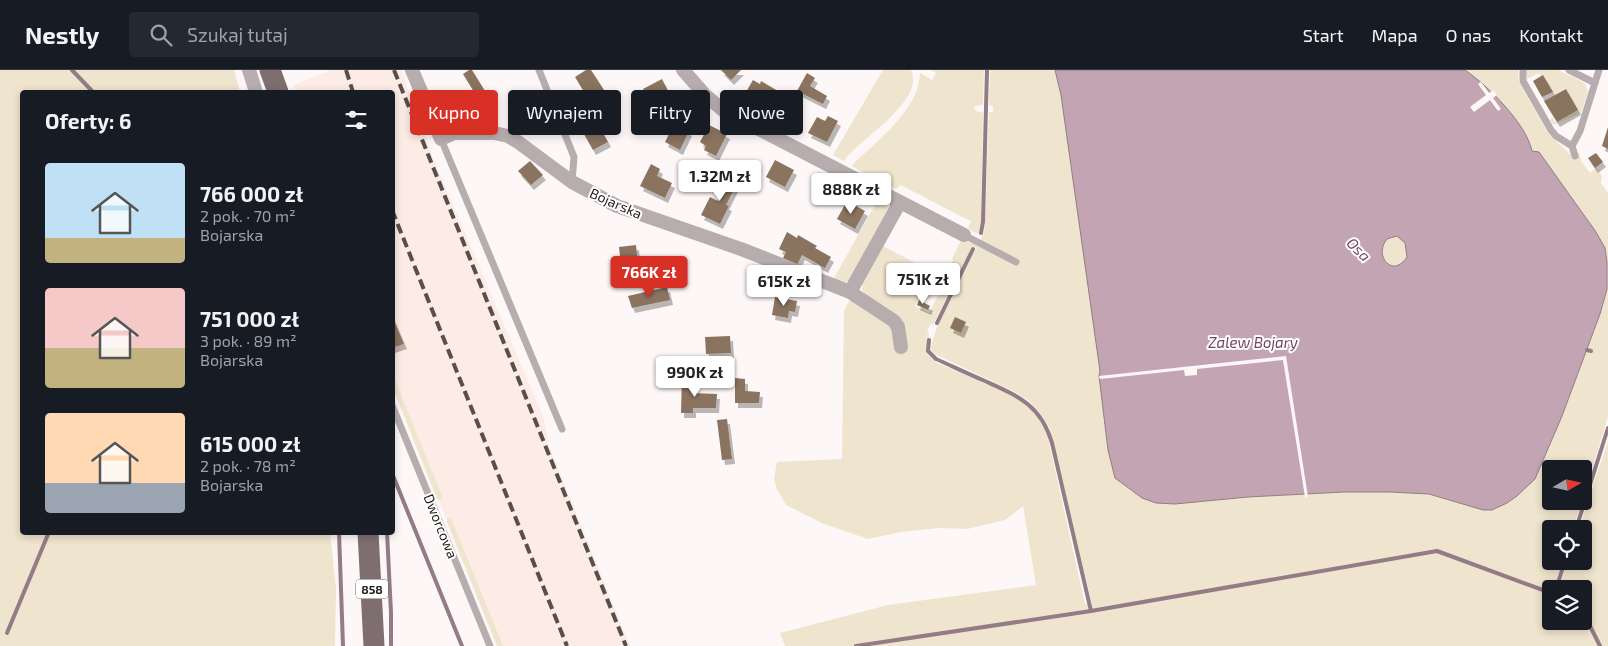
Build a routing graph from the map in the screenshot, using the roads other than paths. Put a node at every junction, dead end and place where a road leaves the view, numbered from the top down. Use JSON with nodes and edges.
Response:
{"nodes":[{"id":1,"x":249,"y":70,"type":"edge"},
{"id":2,"x":270,"y":70,"type":"edge"},
{"id":3,"x":412,"y":70,"type":"edge"},
{"id":4,"x":539,"y":70,"type":"edge"},
{"id":5,"x":683,"y":70,"type":"edge"},
{"id":6,"x":1522,"y":70,"type":"edge"},
{"id":7,"x":1569,"y":70,"type":"edge"},
{"id":8,"x":1599,"y":70,"type":"edge"},
{"id":9,"x":1595,"y":83,"type":"junction"},
{"id":10,"x":255,"y":90,"type":"edge"},
{"id":11,"x":277,"y":90,"type":"edge"},
{"id":12,"x":441,"y":139,"type":"junction"},
{"id":13,"x":1572,"y":146,"type":"junction"},
{"id":14,"x":1575,"y":156,"type":"dead end"},
{"id":15,"x":572,"y":182,"type":"junction"},
{"id":16,"x":900,"y":202,"type":"junction"},
{"id":17,"x":964,"y":235,"type":"joint"},
{"id":18,"x":1016,"y":262,"type":"dead end"},
{"id":19,"x":850,"y":292,"type":"junction"},
{"id":20,"x":901,"y":347,"type":"dead end"},
{"id":21,"x":395,"y":412,"type":"edge"},
{"id":22,"x":562,"y":429,"type":"dead end"},
{"id":23,"x":368,"y":535,"type":"edge"},
{"id":24,"x":374,"y":646,"type":"edge"},
{"id":25,"x":490,"y":646,"type":"edge"}],
"edges":[{"from":1,"to":10,"type":"street"},
{"from":2,"to":11,"type":"main road"},
{"from":3,"to":12,"type":"street"},
{"from":4,"to":15,"type":"lane"},
{"from":5,"to":16,"type":"street"},
{"from":6,"to":13,"type":"lane"},
{"from":7,"to":9,"type":"lane"},
{"from":8,"to":9,"type":"lane"},
{"from":9,"to":13,"type":"lane"},
{"from":12,"to":15,"type":"street","name":"Bojarska"},
{"from":12,"to":22,"type":"lane"},
{"from":13,"to":14,"type":"lane"},
{"from":15,"to":19,"type":"street","name":"Bojarska"},
{"from":16,"to":17,"type":"street"},
{"from":16,"to":19,"type":"street"},
{"from":17,"to":18,"type":"lane"},
{"from":19,"to":20,"type":"street","name":"Bojarska"},
{"from":21,"to":25,"type":"lane","name":"Dworcowa"},
{"from":23,"to":24,"type":"main road","number":"858"}]}
